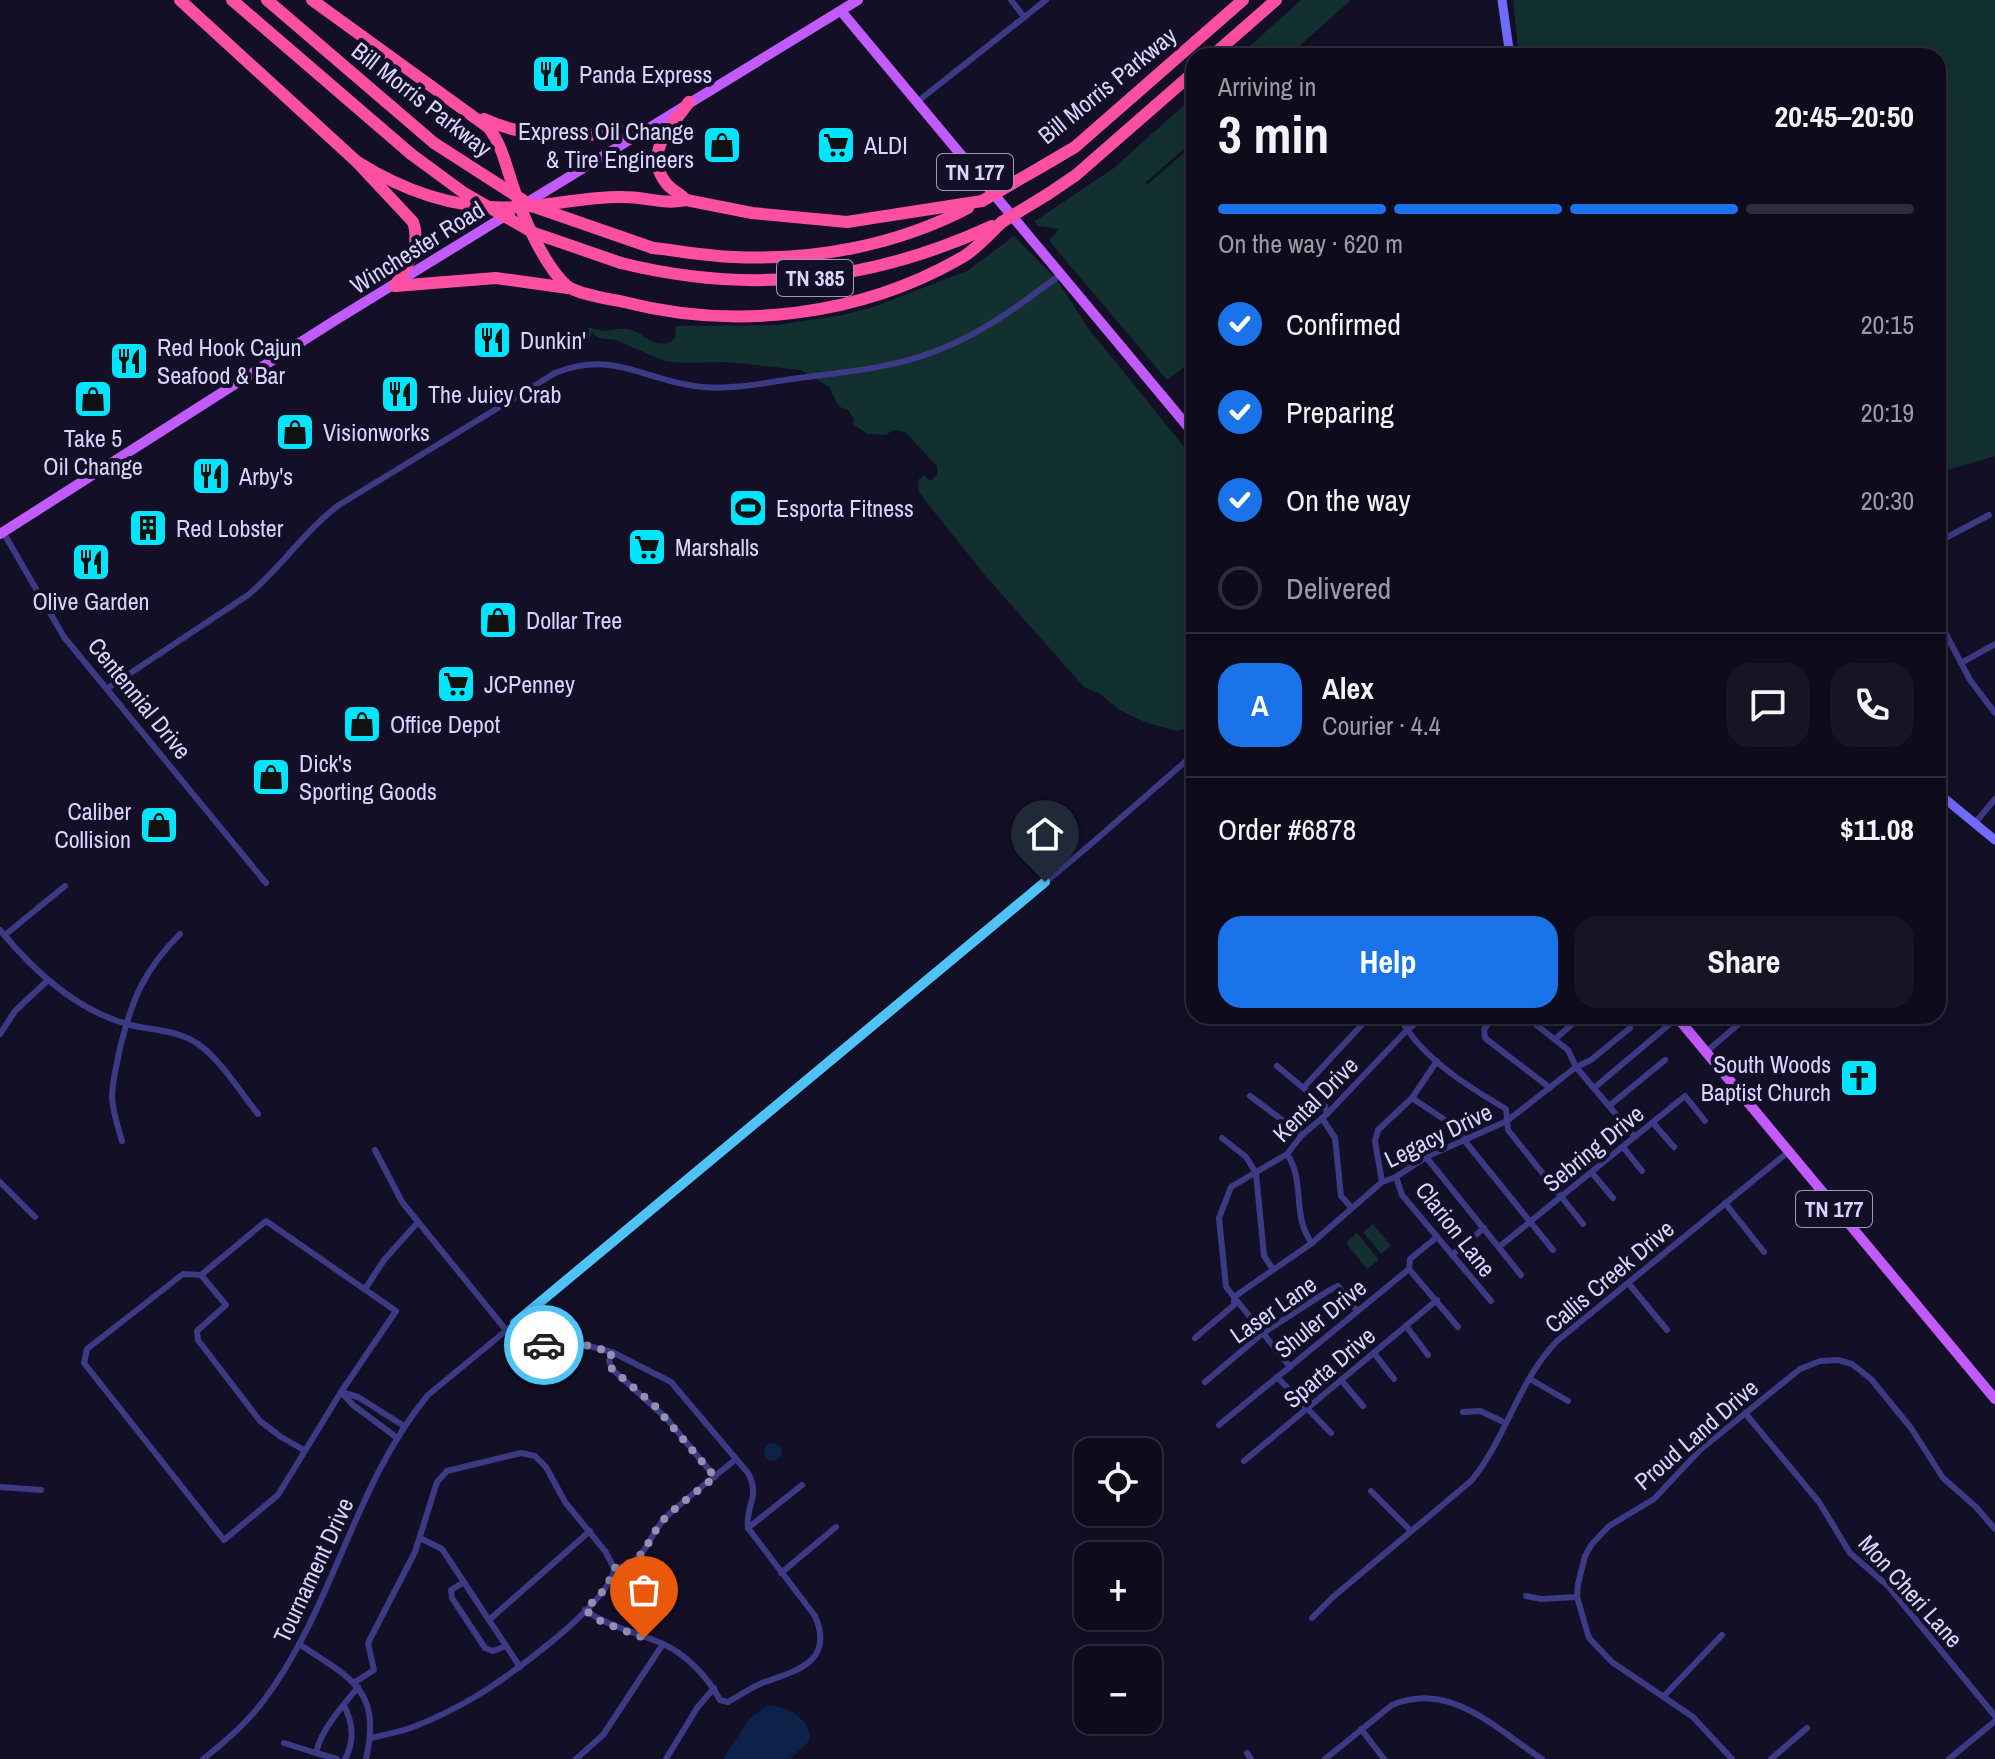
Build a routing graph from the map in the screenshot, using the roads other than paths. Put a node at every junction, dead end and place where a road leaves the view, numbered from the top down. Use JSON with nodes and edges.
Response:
{"nodes":[{"id":1,"x":180,"y":0,"type":"edge"},
{"id":2,"x":232,"y":0,"type":"edge"},
{"id":3,"x":267,"y":0,"type":"edge"},
{"id":4,"x":312,"y":0,"type":"edge"},
{"id":5,"x":858,"y":0,"type":"edge"},
{"id":6,"x":1011,"y":0,"type":"edge"},
{"id":7,"x":1046,"y":0,"type":"edge"},
{"id":8,"x":1243,"y":0,"type":"edge"},
{"id":9,"x":1276,"y":0,"type":"edge"},
{"id":10,"x":1502,"y":0,"type":"edge"},
{"id":11,"x":841,"y":11,"type":"junction"},
{"id":12,"x":1024,"y":17,"type":"junction"},
{"id":13,"x":1188,"y":48,"type":"edge"},
{"id":14,"x":1221,"y":48,"type":"edge"},
{"id":15,"x":1509,"y":48,"type":"edge"},
{"id":16,"x":1186,"y":50,"type":"edge"},
{"id":17,"x":1186,"y":79,"type":"edge"},
{"id":18,"x":689,"y":102,"type":"junction"},
{"id":19,"x":917,"y":102,"type":"junction"},
{"id":20,"x":465,"y":110,"type":"junction"},
{"id":21,"x":645,"y":129,"type":"junction"},
{"id":22,"x":356,"y":161,"type":"junction"},
{"id":23,"x":686,"y":200,"type":"junction"},
{"id":24,"x":982,"y":201,"type":"junction"},
{"id":25,"x":520,"y":207,"type":"junction"},
{"id":26,"x":1002,"y":222,"type":"junction"},
{"id":27,"x":1060,"y":275,"type":"junction"},
{"id":28,"x":395,"y":286,"type":"junction"},
{"id":29,"x":568,"y":288,"type":"junction"},
{"id":30,"x":1186,"y":425,"type":"edge"},
{"id":31,"x":1989,"y":515,"type":"dead end"},
{"id":32,"x":1,"y":531,"type":"edge"},
{"id":33,"x":1946,"y":538,"type":"edge"},
{"id":34,"x":1946,"y":634,"type":"edge"},
{"id":35,"x":1995,"y":644,"type":"edge"},
{"id":36,"x":1961,"y":663,"type":"junction"},
{"id":37,"x":108,"y":688,"type":"junction"},
{"id":38,"x":1995,"y":713,"type":"edge"},
{"id":39,"x":1186,"y":761,"type":"edge"},
{"id":40,"x":1946,"y":799,"type":"edge"},
{"id":41,"x":1995,"y":799,"type":"edge"},
{"id":42,"x":1975,"y":823,"type":"junction"},
{"id":43,"x":1995,"y":840,"type":"edge"},
{"id":44,"x":266,"y":883,"type":"dead end"},
{"id":45,"x":65,"y":886,"type":"dead end"},
{"id":46,"x":2,"y":932,"type":"edge"},
{"id":47,"x":180,"y":934,"type":"dead end"},
{"id":48,"x":48,"y":980,"type":"junction"},
{"id":49,"x":126,"y":1024,"type":"junction"},
{"id":50,"x":1363,"y":1024,"type":"edge"},
{"id":51,"x":1403,"y":1024,"type":"edge"},
{"id":52,"x":1415,"y":1024,"type":"edge"},
{"id":53,"x":1488,"y":1024,"type":"edge"},
{"id":54,"x":1535,"y":1024,"type":"edge"},
{"id":55,"x":1573,"y":1024,"type":"edge"},
{"id":56,"x":1668,"y":1024,"type":"edge"},
{"id":57,"x":1682,"y":1024,"type":"edge"},
{"id":58,"x":1739,"y":1024,"type":"edge"},
{"id":59,"x":1630,"y":1028,"type":"dead end"},
{"id":60,"x":1406,"y":1031,"type":"junction"},
{"id":61,"x":0,"y":1034,"type":"edge"},
{"id":62,"x":1555,"y":1039,"type":"junction"},
{"id":63,"x":1706,"y":1052,"type":"junction"},
{"id":64,"x":1665,"y":1060,"type":"dead end"},
{"id":65,"x":1437,"y":1061,"type":"junction"},
{"id":66,"x":1277,"y":1066,"type":"dead end"},
{"id":67,"x":1576,"y":1067,"type":"junction"},
{"id":68,"x":1304,"y":1087,"type":"junction"},
{"id":69,"x":1550,"y":1088,"type":"junction"},
{"id":70,"x":1594,"y":1088,"type":"junction"},
{"id":71,"x":1250,"y":1096,"type":"dead end"},
{"id":72,"x":1412,"y":1098,"type":"junction"},
{"id":73,"x":1609,"y":1106,"type":"junction"},
{"id":74,"x":258,"y":1114,"type":"dead end"},
{"id":75,"x":1324,"y":1116,"type":"junction"},
{"id":76,"x":1507,"y":1121,"type":"junction"},
{"id":77,"x":1705,"y":1121,"type":"dead end"},
{"id":78,"x":1653,"y":1123,"type":"junction"},
{"id":79,"x":1302,"y":1135,"type":"junction"},
{"id":80,"x":1635,"y":1137,"type":"junction"},
{"id":81,"x":1222,"y":1138,"type":"dead end"},
{"id":82,"x":1464,"y":1140,"type":"junction"},
{"id":83,"x":122,"y":1141,"type":"dead end"},
{"id":84,"x":1623,"y":1147,"type":"junction"},
{"id":85,"x":1674,"y":1147,"type":"dead end"},
{"id":86,"x":375,"y":1150,"type":"dead end"},
{"id":87,"x":1787,"y":1153,"type":"junction"},
{"id":88,"x":1287,"y":1154,"type":"junction"},
{"id":89,"x":1426,"y":1157,"type":"junction"},
{"id":90,"x":1642,"y":1171,"type":"dead end"},
{"id":91,"x":1256,"y":1173,"type":"junction"},
{"id":92,"x":1592,"y":1173,"type":"junction"},
{"id":93,"x":1396,"y":1177,"type":"junction"},
{"id":94,"x":0,"y":1182,"type":"edge"},
{"id":95,"x":1382,"y":1182,"type":"junction"},
{"id":96,"x":1561,"y":1197,"type":"junction"},
{"id":97,"x":1613,"y":1198,"type":"dead end"},
{"id":98,"x":1725,"y":1203,"type":"junction"},
{"id":99,"x":1351,"y":1207,"type":"junction"},
{"id":100,"x":35,"y":1217,"type":"dead end"},
{"id":101,"x":418,"y":1222,"type":"junction"},
{"id":102,"x":1530,"y":1222,"type":"junction"},
{"id":103,"x":1583,"y":1224,"type":"dead end"},
{"id":104,"x":1484,"y":1228,"type":"junction"},
{"id":105,"x":1437,"y":1237,"type":"junction"},
{"id":106,"x":1312,"y":1243,"type":"junction"},
{"id":107,"x":1499,"y":1247,"type":"junction"},
{"id":108,"x":1553,"y":1250,"type":"dead end"},
{"id":109,"x":1764,"y":1252,"type":"dead end"},
{"id":110,"x":1452,"y":1255,"type":"junction"},
{"id":111,"x":1273,"y":1269,"type":"junction"},
{"id":112,"x":1409,"y":1269,"type":"junction"},
{"id":113,"x":201,"y":1275,"type":"junction"},
{"id":114,"x":1521,"y":1275,"type":"dead end"},
{"id":115,"x":1629,"y":1284,"type":"junction"},
{"id":116,"x":365,"y":1289,"type":"junction"},
{"id":117,"x":1234,"y":1297,"type":"junction"},
{"id":118,"x":1437,"y":1300,"type":"junction"},
{"id":119,"x":1491,"y":1301,"type":"dead end"},
{"id":120,"x":1357,"y":1311,"type":"junction"},
{"id":121,"x":515,"y":1323,"type":"junction"},
{"id":122,"x":1406,"y":1326,"type":"junction"},
{"id":123,"x":1458,"y":1327,"type":"dead end"},
{"id":124,"x":506,"y":1330,"type":"junction"},
{"id":125,"x":1667,"y":1330,"type":"dead end"},
{"id":126,"x":1263,"y":1333,"type":"junction"},
{"id":127,"x":1195,"y":1338,"type":"dead end"},
{"id":128,"x":612,"y":1352,"type":"junction"},
{"id":129,"x":1374,"y":1353,"type":"junction"},
{"id":130,"x":1428,"y":1355,"type":"dead end"},
{"id":131,"x":1290,"y":1367,"type":"junction"},
{"id":132,"x":1277,"y":1377,"type":"junction"},
{"id":133,"x":1394,"y":1379,"type":"dead end"},
{"id":134,"x":1530,"y":1379,"type":"junction"},
{"id":135,"x":1341,"y":1380,"type":"junction"},
{"id":136,"x":1205,"y":1382,"type":"dead end"},
{"id":137,"x":341,"y":1392,"type":"junction"},
{"id":138,"x":1995,"y":1399,"type":"edge"},
{"id":139,"x":1568,"y":1401,"type":"dead end"},
{"id":140,"x":1363,"y":1406,"type":"dead end"},
{"id":141,"x":1306,"y":1409,"type":"junction"},
{"id":142,"x":1463,"y":1412,"type":"dead end"},
{"id":143,"x":1745,"y":1413,"type":"junction"},
{"id":144,"x":1506,"y":1423,"type":"junction"},
{"id":145,"x":1219,"y":1425,"type":"dead end"},
{"id":146,"x":404,"y":1426,"type":"junction"},
{"id":147,"x":1331,"y":1433,"type":"dead end"},
{"id":148,"x":396,"y":1437,"type":"junction"},
{"id":149,"x":304,"y":1450,"type":"junction"},
{"id":150,"x":736,"y":1459,"type":"junction"},
{"id":151,"x":1244,"y":1461,"type":"dead end"},
{"id":152,"x":715,"y":1477,"type":"junction"},
{"id":153,"x":802,"y":1485,"type":"dead end"},
{"id":154,"x":0,"y":1487,"type":"edge"},
{"id":155,"x":41,"y":1490,"type":"dead end"},
{"id":156,"x":1371,"y":1491,"type":"dead end"},
{"id":157,"x":836,"y":1527,"type":"dead end"},
{"id":158,"x":748,"y":1528,"type":"junction"},
{"id":159,"x":1995,"y":1529,"type":"edge"},
{"id":160,"x":590,"y":1531,"type":"junction"},
{"id":161,"x":1411,"y":1531,"type":"junction"},
{"id":162,"x":420,"y":1538,"type":"junction"},
{"id":163,"x":614,"y":1568,"type":"junction"},
{"id":164,"x":781,"y":1573,"type":"junction"},
{"id":165,"x":464,"y":1582,"type":"junction"},
{"id":166,"x":1526,"y":1596,"type":"dead end"},
{"id":167,"x":1577,"y":1597,"type":"junction"},
{"id":168,"x":585,"y":1610,"type":"junction"},
{"id":169,"x":1312,"y":1618,"type":"dead end"},
{"id":170,"x":489,"y":1620,"type":"junction"},
{"id":171,"x":1722,"y":1635,"type":"dead end"},
{"id":172,"x":299,"y":1644,"type":"junction"},
{"id":173,"x":663,"y":1644,"type":"junction"},
{"id":174,"x":506,"y":1646,"type":"junction"},
{"id":175,"x":520,"y":1667,"type":"junction"},
{"id":176,"x":357,"y":1684,"type":"junction"},
{"id":177,"x":714,"y":1688,"type":"junction"},
{"id":178,"x":1664,"y":1696,"type":"junction"},
{"id":179,"x":344,"y":1705,"type":"junction"},
{"id":180,"x":1995,"y":1718,"type":"edge"},
{"id":181,"x":1807,"y":1728,"type":"dead end"},
{"id":182,"x":1361,"y":1729,"type":"junction"},
{"id":183,"x":371,"y":1738,"type":"junction"},
{"id":184,"x":284,"y":1743,"type":"dead end"},
{"id":185,"x":316,"y":1753,"type":"junction"},
{"id":186,"x":203,"y":1759,"type":"edge"},
{"id":187,"x":337,"y":1759,"type":"edge"},
{"id":188,"x":345,"y":1759,"type":"edge"},
{"id":189,"x":366,"y":1759,"type":"edge"},
{"id":190,"x":576,"y":1759,"type":"edge"},
{"id":191,"x":666,"y":1759,"type":"edge"},
{"id":192,"x":1325,"y":1759,"type":"edge"},
{"id":193,"x":1384,"y":1759,"type":"edge"},
{"id":194,"x":1542,"y":1759,"type":"edge"},
{"id":195,"x":1732,"y":1759,"type":"edge"},
{"id":196,"x":1771,"y":1759,"type":"edge"},
{"id":197,"x":1949,"y":1759,"type":"edge"}],
"edges":[{"from":1,"to":22,"type":"highway"},
{"from":2,"to":26,"type":"highway","name":"Bill Morris Parkway","number":"TN 385","bridge":true},
{"from":3,"to":24,"type":"highway","name":"Bill Morris Parkway","number":"TN 385","bridge":true},
{"from":4,"to":20,"type":"highway"},
{"from":5,"to":11,"type":"main road","name":"Winchester Road"},
{"from":6,"to":12,"type":"street"},
{"from":7,"to":12,"type":"street"},
{"from":8,"to":13,"type":"highway","name":"Bill Morris Parkway","number":"TN 385","bridge":true},
{"from":9,"to":14,"type":"highway","name":"Bill Morris Parkway"},
{"from":10,"to":15,"type":"street"},
{"from":11,"to":18,"type":"main road","name":"Winchester Road"},
{"from":11,"to":19,"type":"main road","number":"TN 177"},
{"from":12,"to":19,"type":"street"},
{"from":16,"to":24,"type":"highway","name":"Bill Morris Parkway","number":"TN 385","bridge":true},
{"from":17,"to":26,"type":"highway","name":"Bill Morris Parkway","number":"TN 385","bridge":true},
{"from":18,"to":21,"type":"main road","name":"Winchester Road"},
{"from":18,"to":23,"type":"highway"},
{"from":19,"to":27,"type":"main road","number":"TN 177"},
{"from":20,"to":21,"type":"highway"},
{"from":20,"to":25,"type":"highway"},
{"from":21,"to":25,"type":"main road","name":"Winchester Road"},
{"from":22,"to":25,"type":"highway"},
{"from":22,"to":28,"type":"highway"},
{"from":23,"to":24,"type":"highway"},
{"from":23,"to":25,"type":"highway"},
{"from":25,"to":28,"type":"main road","name":"Winchester Road"},
{"from":25,"to":29,"type":"highway"},
{"from":26,"to":29,"type":"highway"},
{"from":27,"to":30,"type":"main road","number":"TN 177"},
{"from":27,"to":37,"type":"street"},
{"from":28,"to":29,"type":"highway"},
{"from":28,"to":32,"type":"main road","name":"Winchester Road"},
{"from":31,"to":33,"type":"street"},
{"from":32,"to":37,"type":"street","name":"Centennial Drive"},
{"from":34,"to":36,"type":"street"},
{"from":35,"to":36,"type":"street"},
{"from":36,"to":38,"type":"street"},
{"from":37,"to":44,"type":"street","name":"Centennial Drive"},
{"from":39,"to":121,"type":"street","name":"Tournament Drive"},
{"from":40,"to":42,"type":"street"},
{"from":41,"to":42,"type":"street"},
{"from":42,"to":43,"type":"street"},
{"from":45,"to":46,"type":"street"},
{"from":46,"to":48,"type":"street"},
{"from":47,"to":49,"type":"street"},
{"from":48,"to":49,"type":"street"},
{"from":48,"to":61,"type":"street"},
{"from":49,"to":74,"type":"street"},
{"from":49,"to":83,"type":"street"},
{"from":50,"to":68,"type":"street"},
{"from":51,"to":60,"type":"street"},
{"from":52,"to":60,"type":"street","name":"Kental Drive"},
{"from":53,"to":69,"type":"street"},
{"from":54,"to":62,"type":"street"},
{"from":55,"to":62,"type":"street"},
{"from":56,"to":70,"type":"street"},
{"from":57,"to":63,"type":"main road","number":"TN 177"},
{"from":58,"to":63,"type":"street"},
{"from":59,"to":67,"type":"street","name":"Legacy Drive"},
{"from":60,"to":65,"type":"street"},
{"from":60,"to":75,"type":"street","name":"Kental Drive"},
{"from":62,"to":67,"type":"street"},
{"from":63,"to":87,"type":"main road","number":"TN 177"},
{"from":64,"to":73,"type":"street"},
{"from":65,"to":72,"type":"street"},
{"from":65,"to":76,"type":"street"},
{"from":66,"to":68,"type":"street"},
{"from":67,"to":69,"type":"street","name":"Legacy Drive"},
{"from":67,"to":70,"type":"street"},
{"from":68,"to":75,"type":"street"},
{"from":69,"to":76,"type":"street","name":"Legacy Drive"},
{"from":70,"to":73,"type":"street"},
{"from":71,"to":79,"type":"street"},
{"from":72,"to":82,"type":"street"},
{"from":72,"to":95,"type":"street"},
{"from":73,"to":80,"type":"street"},
{"from":75,"to":79,"type":"street","name":"Kental Drive"},
{"from":75,"to":99,"type":"street"},
{"from":76,"to":82,"type":"street","name":"Legacy Drive"},
{"from":76,"to":96,"type":"street"},
{"from":77,"to":78,"type":"street","name":"Sebring Drive"},
{"from":78,"to":80,"type":"street","name":"Sebring Drive"},
{"from":78,"to":85,"type":"street"},
{"from":79,"to":88,"type":"street","name":"Kental Drive"},
{"from":80,"to":84,"type":"street","name":"Sebring Drive"},
{"from":81,"to":91,"type":"street"},
{"from":82,"to":89,"type":"street","name":"Legacy Drive"},
{"from":82,"to":102,"type":"street"},
{"from":84,"to":90,"type":"street"},
{"from":84,"to":92,"type":"street","name":"Sebring Drive"},
{"from":86,"to":101,"type":"street"},
{"from":87,"to":98,"type":"street","name":"Callis Creek Drive"},
{"from":87,"to":138,"type":"main road","number":"TN 177"},
{"from":88,"to":91,"type":"street","name":"Kental Drive"},
{"from":88,"to":106,"type":"street"},
{"from":89,"to":93,"type":"street","name":"Legacy Drive"},
{"from":89,"to":104,"type":"street"},
{"from":91,"to":111,"type":"street"},
{"from":91,"to":117,"type":"street","name":"Kental Drive"},
{"from":92,"to":96,"type":"street","name":"Sebring Drive"},
{"from":92,"to":97,"type":"street"},
{"from":93,"to":95,"type":"street","name":"Legacy Drive"},
{"from":93,"to":105,"type":"street","name":"Clarion Lane"},
{"from":94,"to":100,"type":"street"},
{"from":95,"to":99,"type":"street","name":"Legacy Drive"},
{"from":96,"to":102,"type":"street","name":"Sebring Drive"},
{"from":96,"to":103,"type":"street"},
{"from":98,"to":109,"type":"street"},
{"from":98,"to":115,"type":"street","name":"Callis Creek Drive"},
{"from":99,"to":106,"type":"street","name":"Legacy Drive"},
{"from":101,"to":116,"type":"street"},
{"from":101,"to":124,"type":"street"},
{"from":102,"to":107,"type":"street","name":"Sebring Drive"},
{"from":102,"to":108,"type":"street"},
{"from":104,"to":107,"type":"street"},
{"from":104,"to":110,"type":"street"},
{"from":105,"to":110,"type":"street","name":"Clarion Lane"},
{"from":105,"to":112,"type":"street","name":"Shuler Drive"},
{"from":106,"to":111,"type":"street","name":"Legacy Drive"},
{"from":107,"to":114,"type":"street"},
{"from":110,"to":119,"type":"street","name":"Clarion Lane"},
{"from":111,"to":117,"type":"street","name":"Legacy Drive"},
{"from":112,"to":118,"type":"street"},
{"from":112,"to":120,"type":"street","name":"Shuler Drive"},
{"from":113,"to":116,"type":"street"},
{"from":113,"to":149,"type":"street"},
{"from":113,"to":149,"type":"street"},
{"from":115,"to":125,"type":"street"},
{"from":115,"to":134,"type":"street","name":"Callis Creek Drive"},
{"from":116,"to":137,"type":"street"},
{"from":117,"to":126,"type":"street","name":"Kental Drive"},
{"from":117,"to":127,"type":"street","name":"Legacy Drive"},
{"from":118,"to":122,"type":"street","name":"Sparta Drive"},
{"from":118,"to":123,"type":"street"},
{"from":120,"to":126,"type":"street","name":"Laser Lane"},
{"from":120,"to":131,"type":"street","name":"Shuler Drive"},
{"from":121,"to":124,"type":"street","name":"Tournament Drive"},
{"from":121,"to":128,"type":"street"},
{"from":122,"to":129,"type":"street","name":"Sparta Drive"},
{"from":122,"to":130,"type":"street"},
{"from":124,"to":146,"type":"street","name":"Tournament Drive"},
{"from":126,"to":131,"type":"street","name":"Kental Drive"},
{"from":126,"to":136,"type":"street","name":"Laser Lane"},
{"from":128,"to":150,"type":"street"},
{"from":128,"to":152,"type":"street"},
{"from":129,"to":133,"type":"street"},
{"from":129,"to":135,"type":"street","name":"Sparta Drive"},
{"from":131,"to":132,"type":"street","name":"Shuler Drive"},
{"from":132,"to":141,"type":"street"},
{"from":132,"to":145,"type":"street","name":"Shuler Drive"},
{"from":134,"to":139,"type":"street"},
{"from":134,"to":144,"type":"street","name":"Callis Creek Drive"},
{"from":135,"to":140,"type":"street"},
{"from":135,"to":141,"type":"street","name":"Sparta Drive"},
{"from":137,"to":146,"type":"street"},
{"from":137,"to":148,"type":"street"},
{"from":137,"to":149,"type":"street"},
{"from":141,"to":147,"type":"street"},
{"from":141,"to":151,"type":"street","name":"Sparta Drive"},
{"from":142,"to":144,"type":"street"},
{"from":143,"to":159,"type":"street","name":"Proud Land Drive"},
{"from":143,"to":167,"type":"street","name":"Proud Land Drive"},
{"from":143,"to":180,"type":"street","name":"Mon Cheri Lane"},
{"from":144,"to":161,"type":"street","name":"Callis Creek Drive"},
{"from":146,"to":148,"type":"street","name":"Tournament Drive"},
{"from":148,"to":172,"type":"street","name":"Tournament Drive"},
{"from":150,"to":152,"type":"street"},
{"from":150,"to":158,"type":"street"},
{"from":152,"to":163,"type":"street"},
{"from":153,"to":158,"type":"street"},
{"from":154,"to":155,"type":"street"},
{"from":156,"to":161,"type":"street"},
{"from":157,"to":164,"type":"street"},
{"from":158,"to":164,"type":"street"},
{"from":160,"to":162,"type":"street"},
{"from":160,"to":163,"type":"street"},
{"from":160,"to":170,"type":"street"},
{"from":161,"to":169,"type":"street","name":"Callis Creek Drive"},
{"from":162,"to":165,"type":"street"},
{"from":162,"to":176,"type":"street"},
{"from":163,"to":168,"type":"street"},
{"from":164,"to":177,"type":"street"},
{"from":165,"to":170,"type":"street"},
{"from":165,"to":174,"type":"street"},
{"from":166,"to":167,"type":"street"},
{"from":167,"to":178,"type":"street"},
{"from":168,"to":173,"type":"street"},
{"from":168,"to":175,"type":"street"},
{"from":170,"to":174,"type":"street"},
{"from":171,"to":178,"type":"street"},
{"from":172,"to":176,"type":"street"},
{"from":172,"to":186,"type":"street","name":"Tournament Drive"},
{"from":173,"to":177,"type":"street"},
{"from":173,"to":190,"type":"street"},
{"from":174,"to":175,"type":"street"},
{"from":175,"to":183,"type":"street"},
{"from":176,"to":179,"type":"street"},
{"from":176,"to":183,"type":"street"},
{"from":177,"to":191,"type":"street"},
{"from":178,"to":195,"type":"street"},
{"from":179,"to":185,"type":"street"},
{"from":179,"to":188,"type":"street"},
{"from":180,"to":197,"type":"street"},
{"from":181,"to":196,"type":"street"},
{"from":182,"to":192,"type":"street"},
{"from":182,"to":193,"type":"street"},
{"from":182,"to":194,"type":"street"},
{"from":183,"to":189,"type":"street"},
{"from":184,"to":185,"type":"street"},
{"from":185,"to":187,"type":"street"}]}
